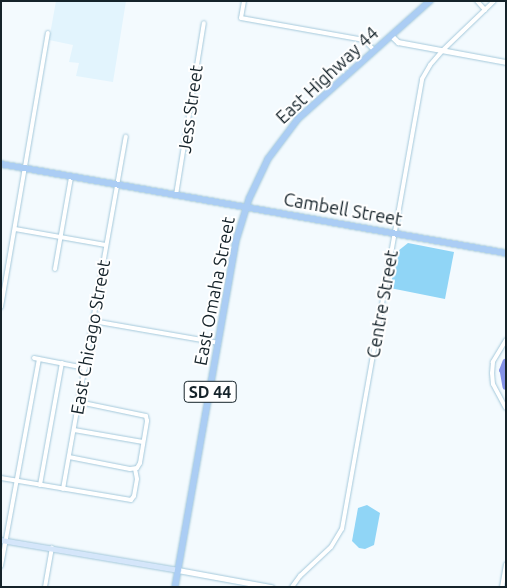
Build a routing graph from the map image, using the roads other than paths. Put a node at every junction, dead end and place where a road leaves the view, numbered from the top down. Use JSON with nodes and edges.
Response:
{"nodes":[{"id":1,"x":244,"y":1,"type":"edge"},
{"id":2,"x":430,"y":1,"type":"edge"},
{"id":3,"x":477,"y":1,"type":"edge"},
{"id":4,"x":494,"y":1,"type":"edge"},
{"id":5,"x":485,"y":10,"type":"junction"},
{"id":6,"x":204,"y":23,"type":"dead end"},
{"id":7,"x":48,"y":33,"type":"dead end"},
{"id":8,"x":391,"y":35,"type":"junction"},
{"id":9,"x":374,"y":50,"type":"junction"},
{"id":10,"x":442,"y":51,"type":"junction"},
{"id":11,"x":506,"y":62,"type":"edge"},
{"id":12,"x":126,"y":137,"type":"dead end"},
{"id":13,"x":1,"y":164,"type":"edge"},
{"id":14,"x":25,"y":168,"type":"junction"},
{"id":15,"x":72,"y":177,"type":"junction"},
{"id":16,"x":117,"y":185,"type":"junction"},
{"id":17,"x":176,"y":195,"type":"junction"},
{"id":18,"x":246,"y":207,"type":"junction"},
{"id":19,"x":15,"y":229,"type":"junction"},
{"id":20,"x":395,"y":234,"type":"junction"},
{"id":21,"x":61,"y":237,"type":"junction"},
{"id":22,"x":106,"y":245,"type":"junction"},
{"id":23,"x":506,"y":253,"type":"edge"},
{"id":24,"x":55,"y":269,"type":"dead end"},
{"id":25,"x":1,"y":307,"type":"edge"},
{"id":26,"x":93,"y":321,"type":"junction"},
{"id":27,"x":506,"y":340,"type":"edge"},
{"id":28,"x":219,"y":343,"type":"junction"},
{"id":29,"x":62,"y":364,"type":"junction"},
{"id":30,"x":85,"y":368,"type":"junction"},
{"id":31,"x":78,"y":402,"type":"junction"},
{"id":32,"x":506,"y":408,"type":"edge"},
{"id":33,"x":74,"y":430,"type":"junction"},
{"id":34,"x":143,"y":442,"type":"junction"},
{"id":35,"x":69,"y":457,"type":"junction"},
{"id":36,"x":135,"y":468,"type":"junction"},
{"id":37,"x":1,"y":478,"type":"edge"},
{"id":38,"x":17,"y":480,"type":"junction"},
{"id":39,"x":40,"y":484,"type":"junction"},
{"id":40,"x":63,"y":489,"type":"junction"},
{"id":41,"x":4,"y":540,"type":"edge"},
{"id":42,"x":52,"y":548,"type":"junction"},
{"id":43,"x":506,"y":564,"type":"edge"},
{"id":44,"x":1,"y":566,"type":"edge"},
{"id":45,"x":178,"y":570,"type":"junction"},
{"id":46,"x":45,"y":587,"type":"edge"},
{"id":47,"x":175,"y":587,"type":"edge"},
{"id":48,"x":271,"y":587,"type":"edge"},
{"id":49,"x":292,"y":587,"type":"edge"},
{"id":50,"x":502,"y":587,"type":"edge"}],
"edges":[{"from":1,"to":9,"type":"street"},
{"from":2,"to":8,"type":"main road","name":"East Highway 44","number":"SD 44"},
{"from":3,"to":5,"type":"street"},
{"from":4,"to":5,"type":"street","name":"Centre Street"},
{"from":5,"to":10,"type":"street","name":"Centre Street"},
{"from":6,"to":17,"type":"street","name":"Jess Street"},
{"from":7,"to":14,"type":"street"},
{"from":8,"to":9,"type":"main road","name":"East Highway 44","number":"SD 44"},
{"from":8,"to":10,"type":"street"},
{"from":9,"to":18,"type":"main road","name":"East Highway 44","number":"SD 44"},
{"from":10,"to":11,"type":"street"},
{"from":10,"to":20,"type":"street","name":"Centre Street"},
{"from":12,"to":16,"type":"street","name":"East Chicago Street"},
{"from":13,"to":14,"type":"main road","name":"Cambell Street"},
{"from":14,"to":15,"type":"main road","name":"Cambell Street"},
{"from":14,"to":19,"type":"street"},
{"from":15,"to":16,"type":"main road","name":"Cambell Street"},
{"from":15,"to":21,"type":"street"},
{"from":16,"to":17,"type":"main road","name":"Cambell Street"},
{"from":16,"to":22,"type":"street","name":"East Chicago Street"},
{"from":17,"to":18,"type":"main road","name":"Cambell Street"},
{"from":18,"to":20,"type":"main road","name":"Cambell Street"},
{"from":18,"to":28,"type":"main road","name":"East Omaha Street","number":"SD 44"},
{"from":19,"to":21,"type":"street"},
{"from":19,"to":25,"type":"street"},
{"from":20,"to":23,"type":"main road","name":"Cambell Street"},
{"from":20,"to":49,"type":"street","name":"Centre Street"},
{"from":21,"to":22,"type":"street"},
{"from":21,"to":24,"type":"street"},
{"from":22,"to":26,"type":"street","name":"East Chicago Street"},
{"from":26,"to":28,"type":"street"},
{"from":26,"to":30,"type":"street","name":"East Chicago Street"},
{"from":27,"to":32,"type":"street"},
{"from":28,"to":45,"type":"main road","name":"East Omaha Street","number":"SD 44"},
{"from":29,"to":30,"type":"street"},
{"from":29,"to":38,"type":"street"},
{"from":29,"to":39,"type":"street"},
{"from":30,"to":31,"type":"street","name":"East Chicago Street"},
{"from":31,"to":33,"type":"street","name":"East Chicago Street"},
{"from":31,"to":34,"type":"street"},
{"from":33,"to":34,"type":"street"},
{"from":33,"to":35,"type":"street","name":"East Chicago Street"},
{"from":34,"to":36,"type":"street"},
{"from":35,"to":36,"type":"street"},
{"from":35,"to":40,"type":"street","name":"East Chicago Street"},
{"from":36,"to":40,"type":"street"},
{"from":37,"to":38,"type":"street"},
{"from":38,"to":39,"type":"street"},
{"from":38,"to":41,"type":"street"},
{"from":39,"to":40,"type":"street"},
{"from":41,"to":42,"type":"main road"},
{"from":41,"to":44,"type":"street"},
{"from":42,"to":45,"type":"main road"},
{"from":42,"to":46,"type":"street"},
{"from":43,"to":50,"type":"street"},
{"from":45,"to":47,"type":"main road","name":"East Omaha Street","number":"SD 44"},
{"from":45,"to":48,"type":"street"}]}
